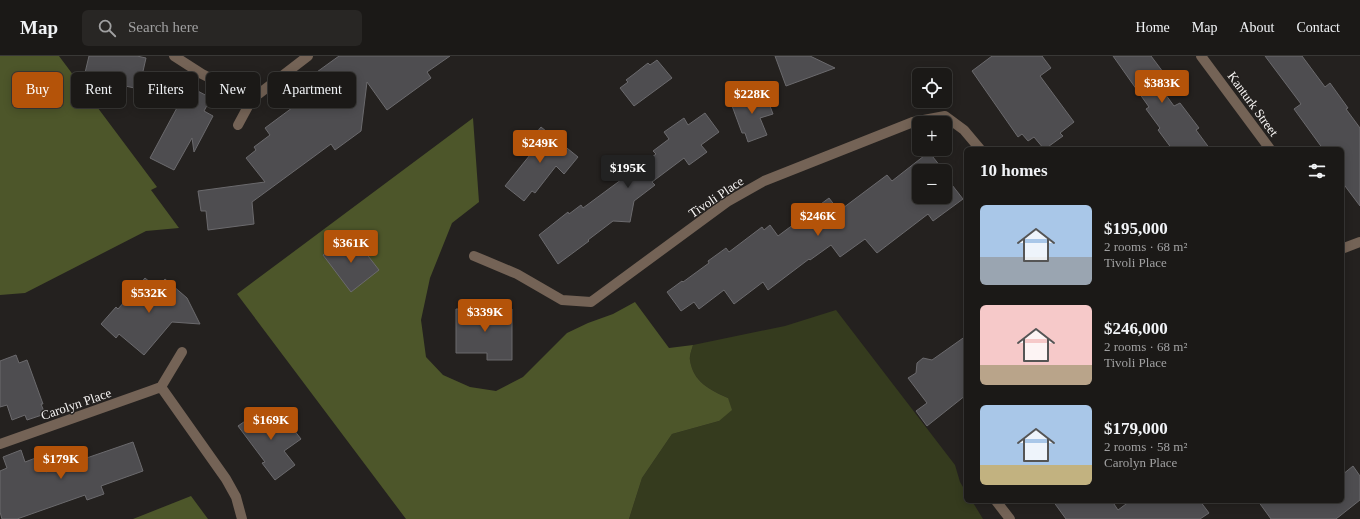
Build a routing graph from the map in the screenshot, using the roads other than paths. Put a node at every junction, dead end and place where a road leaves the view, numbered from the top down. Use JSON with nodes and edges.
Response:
{"nodes":[{"id":1,"x":174,"y":56,"type":"edge"},
{"id":2,"x":308,"y":56,"type":"edge"},
{"id":3,"x":1201,"y":56,"type":"edge"},
{"id":4,"x":206,"y":76,"type":"edge"},
{"id":5,"x":260,"y":93,"type":"edge"},
{"id":6,"x":247,"y":108,"type":"edge"},
{"id":7,"x":238,"y":125,"type":"dead end"},
{"id":8,"x":978,"y":147,"type":"edge"},
{"id":9,"x":1269,"y":147,"type":"edge"},
{"id":10,"x":1360,"y":242,"type":"edge"},
{"id":11,"x":1344,"y":248,"type":"edge"},
{"id":12,"x":474,"y":256,"type":"dead end"},
{"id":13,"x":182,"y":352,"type":"dead end"},
{"id":14,"x":161,"y":386,"type":"junction"},
{"id":15,"x":0,"y":444,"type":"edge"},
{"id":16,"x":998,"y":503,"type":"edge"},
{"id":17,"x":242,"y":519,"type":"edge"},
{"id":18,"x":1010,"y":519,"type":"edge"}],
"edges":[{"from":1,"to":4,"type":"street"},
{"from":2,"to":5,"type":"street"},
{"from":3,"to":9,"type":"street","name":"Kanturk Street"},
{"from":6,"to":7,"type":"street"},
{"from":8,"to":12,"type":"street","name":"Tivoli Place"},
{"from":10,"to":11,"type":"street"},
{"from":13,"to":14,"type":"street"},
{"from":14,"to":15,"type":"street","name":"Carolyn Place"},
{"from":14,"to":17,"type":"street"},
{"from":16,"to":18,"type":"street"}]}
